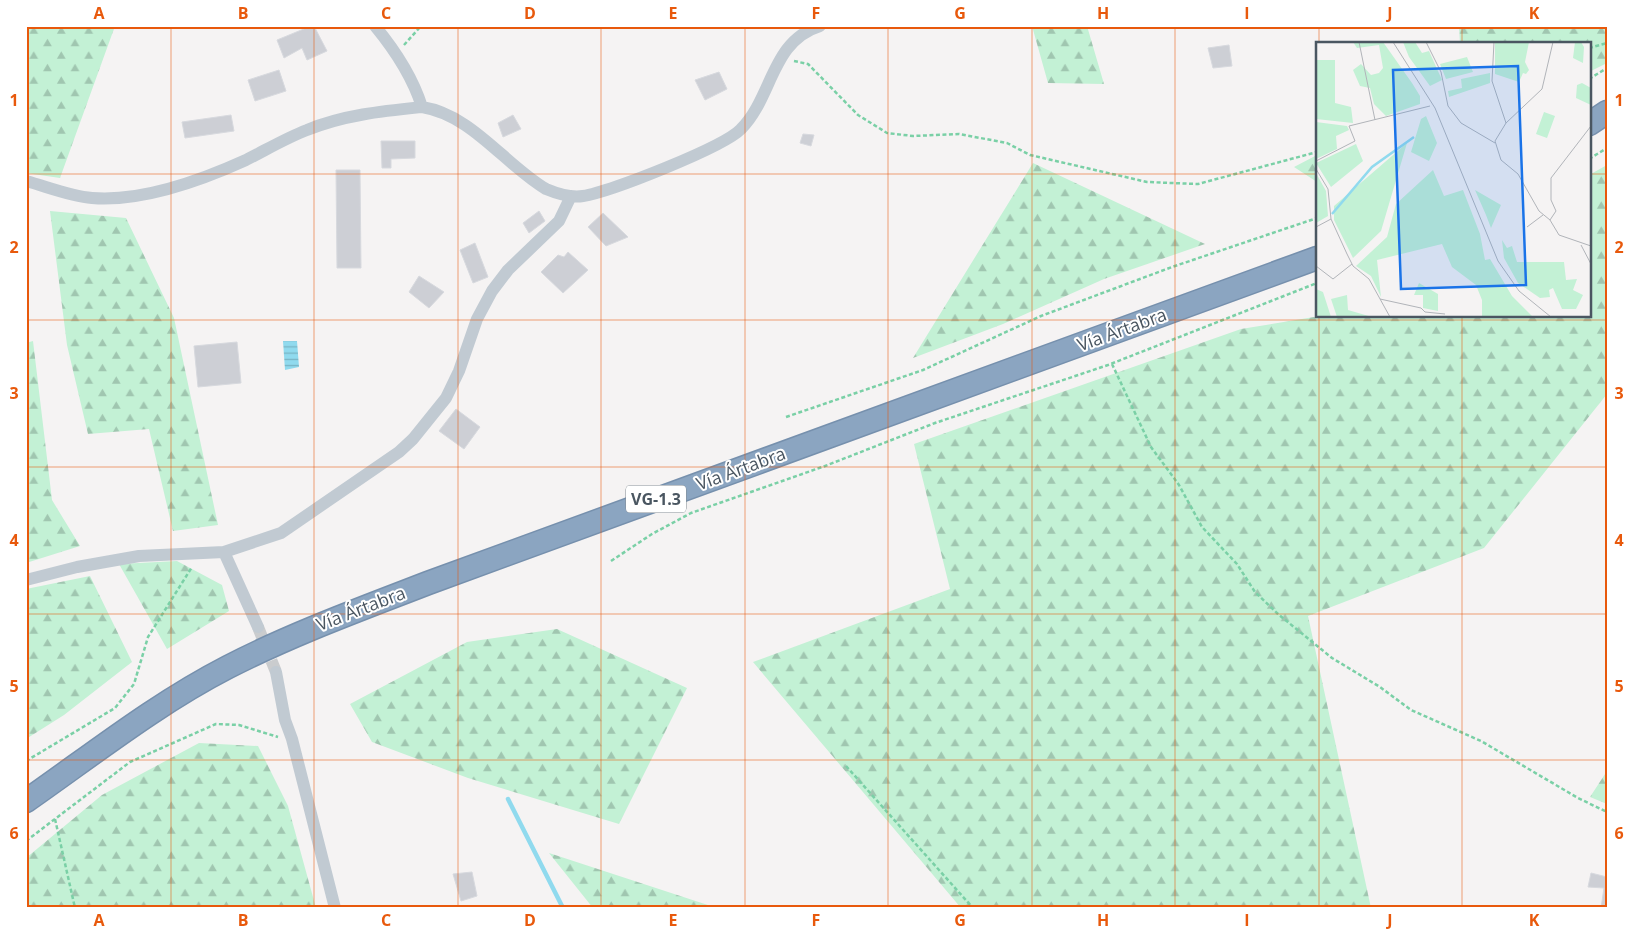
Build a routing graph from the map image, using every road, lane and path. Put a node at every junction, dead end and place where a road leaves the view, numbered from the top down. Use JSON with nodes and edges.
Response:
{"nodes":[{"id":1,"x":375,"y":26,"type":"edge"},
{"id":2,"x":421,"y":26,"type":"edge"},
{"id":3,"x":820,"y":26,"type":"edge"},
{"id":4,"x":1607,"y":43,"type":"edge"},
{"id":5,"x":1590,"y":48,"type":"edge"},
{"id":6,"x":394,"y":55,"type":"junction"},
{"id":7,"x":779,"y":58,"type":"junction"},
{"id":8,"x":1607,"y":68,"type":"edge"},
{"id":9,"x":1590,"y":77,"type":"edge"},
{"id":10,"x":422,"y":107,"type":"junction"},
{"id":11,"x":1607,"y":112,"type":"edge"},
{"id":12,"x":1590,"y":123,"type":"edge"},
{"id":13,"x":1607,"y":148,"type":"edge"},
{"id":14,"x":1316,"y":152,"type":"edge"},
{"id":15,"x":1590,"y":158,"type":"edge"},
{"id":16,"x":26,"y":181,"type":"edge"},
{"id":17,"x":571,"y":196,"type":"junction"},
{"id":18,"x":1316,"y":218,"type":"edge"},
{"id":19,"x":1316,"y":258,"type":"edge"},
{"id":20,"x":1316,"y":283,"type":"edge"},
{"id":21,"x":1112,"y":364,"type":"junction"},
{"id":22,"x":786,"y":417,"type":"dead end"},
{"id":23,"x":199,"y":552,"type":"junction"},
{"id":24,"x":224,"y":552,"type":"junction"},
{"id":25,"x":611,"y":561,"type":"dead end"},
{"id":26,"x":26,"y":580,"type":"edge"},
{"id":27,"x":258,"y":627,"type":"tunnel mouth"},
{"id":28,"x":276,"y":672,"type":"tunnel mouth"},
{"id":29,"x":292,"y":739,"type":"junction"},
{"id":30,"x":26,"y":761,"type":"edge"},
{"id":31,"x":846,"y":766,"type":"dead end"},
{"id":32,"x":26,"y":801,"type":"edge"},
{"id":33,"x":1607,"y":812,"type":"edge"},
{"id":34,"x":55,"y":818,"type":"junction"},
{"id":35,"x":26,"y":841,"type":"edge"},
{"id":36,"x":75,"y":908,"type":"edge"},
{"id":37,"x":335,"y":908,"type":"edge"},
{"id":38,"x":973,"y":908,"type":"edge"}],
"edges":[{"from":1,"to":6,"type":"street"},
{"from":2,"to":6,"type":"path"},
{"from":3,"to":7,"type":"street"},
{"from":4,"to":5,"type":"path"},
{"from":6,"to":10,"type":"street"},
{"from":7,"to":14,"type":"path"},
{"from":7,"to":17,"type":"street"},
{"from":8,"to":9,"type":"path"},
{"from":10,"to":16,"type":"street"},
{"from":10,"to":17,"type":"street"},
{"from":11,"to":12,"type":"highway"},
{"from":13,"to":15,"type":"path"},
{"from":17,"to":24,"type":"street"},
{"from":18,"to":22,"type":"path"},
{"from":19,"to":32,"type":"highway","name":"Vía Ártabra","number":"VG-1.3"},
{"from":20,"to":21,"type":"path"},
{"from":21,"to":25,"type":"path"},
{"from":21,"to":33,"type":"path"},
{"from":23,"to":24,"type":"street"},
{"from":23,"to":26,"type":"street"},
{"from":23,"to":30,"type":"path"},
{"from":24,"to":27,"type":"street"},
{"from":28,"to":29,"type":"street"},
{"from":29,"to":34,"type":"path"},
{"from":29,"to":37,"type":"street"},
{"from":31,"to":38,"type":"path"},
{"from":34,"to":35,"type":"path"},
{"from":34,"to":36,"type":"path"}]}
